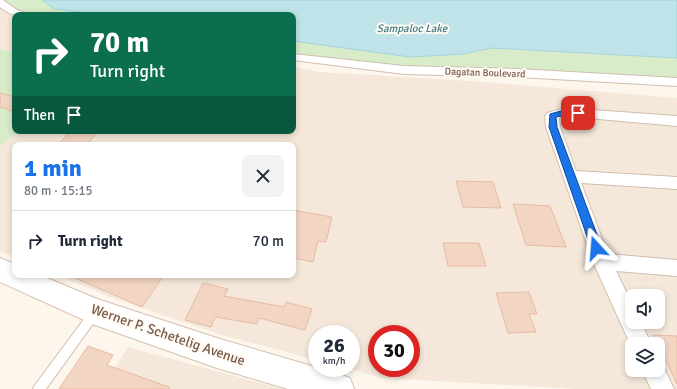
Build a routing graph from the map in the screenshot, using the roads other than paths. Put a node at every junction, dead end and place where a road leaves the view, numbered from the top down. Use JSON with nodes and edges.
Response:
{"nodes":[{"id":1,"x":0,"y":2,"type":"edge"},
{"id":2,"x":14,"y":12,"type":"edge"},
{"id":3,"x":296,"y":57,"type":"edge"},
{"id":4,"x":677,"y":82,"type":"edge"},
{"id":5,"x":677,"y":121,"type":"edge"},
{"id":6,"x":571,"y":176,"type":"junction"},
{"id":7,"x":677,"y":183,"type":"edge"},
{"id":8,"x":602,"y":262,"type":"junction"},
{"id":9,"x":677,"y":268,"type":"edge"},
{"id":10,"x":0,"y":270,"type":"edge"},
{"id":11,"x":12,"y":275,"type":"edge"},
{"id":12,"x":18,"y":278,"type":"edge"},
{"id":13,"x":95,"y":312,"type":"junction"},
{"id":14,"x":638,"y":337,"type":"edge"},
{"id":15,"x":657,"y":377,"type":"edge"},
{"id":16,"x":39,"y":389,"type":"edge"},
{"id":17,"x":339,"y":389,"type":"edge"},
{"id":18,"x":663,"y":389,"type":"edge"}],
"edges":[{"from":1,"to":2,"type":"street"},
{"from":3,"to":4,"type":"street","name":"Dagatan Boulevard"},
{"from":5,"to":6,"type":"street"},
{"from":6,"to":7,"type":"street"},
{"from":6,"to":8,"type":"street"},
{"from":8,"to":9,"type":"street"},
{"from":8,"to":14,"type":"street"},
{"from":10,"to":11,"type":"main road","name":"Werner P. Schetelig Avenue"},
{"from":12,"to":13,"type":"main road","name":"Werner P. Schetelig Avenue"},
{"from":13,"to":16,"type":"lane"},
{"from":13,"to":17,"type":"main road","name":"Werner P. Schetelig Avenue"},
{"from":15,"to":18,"type":"street"}]}
